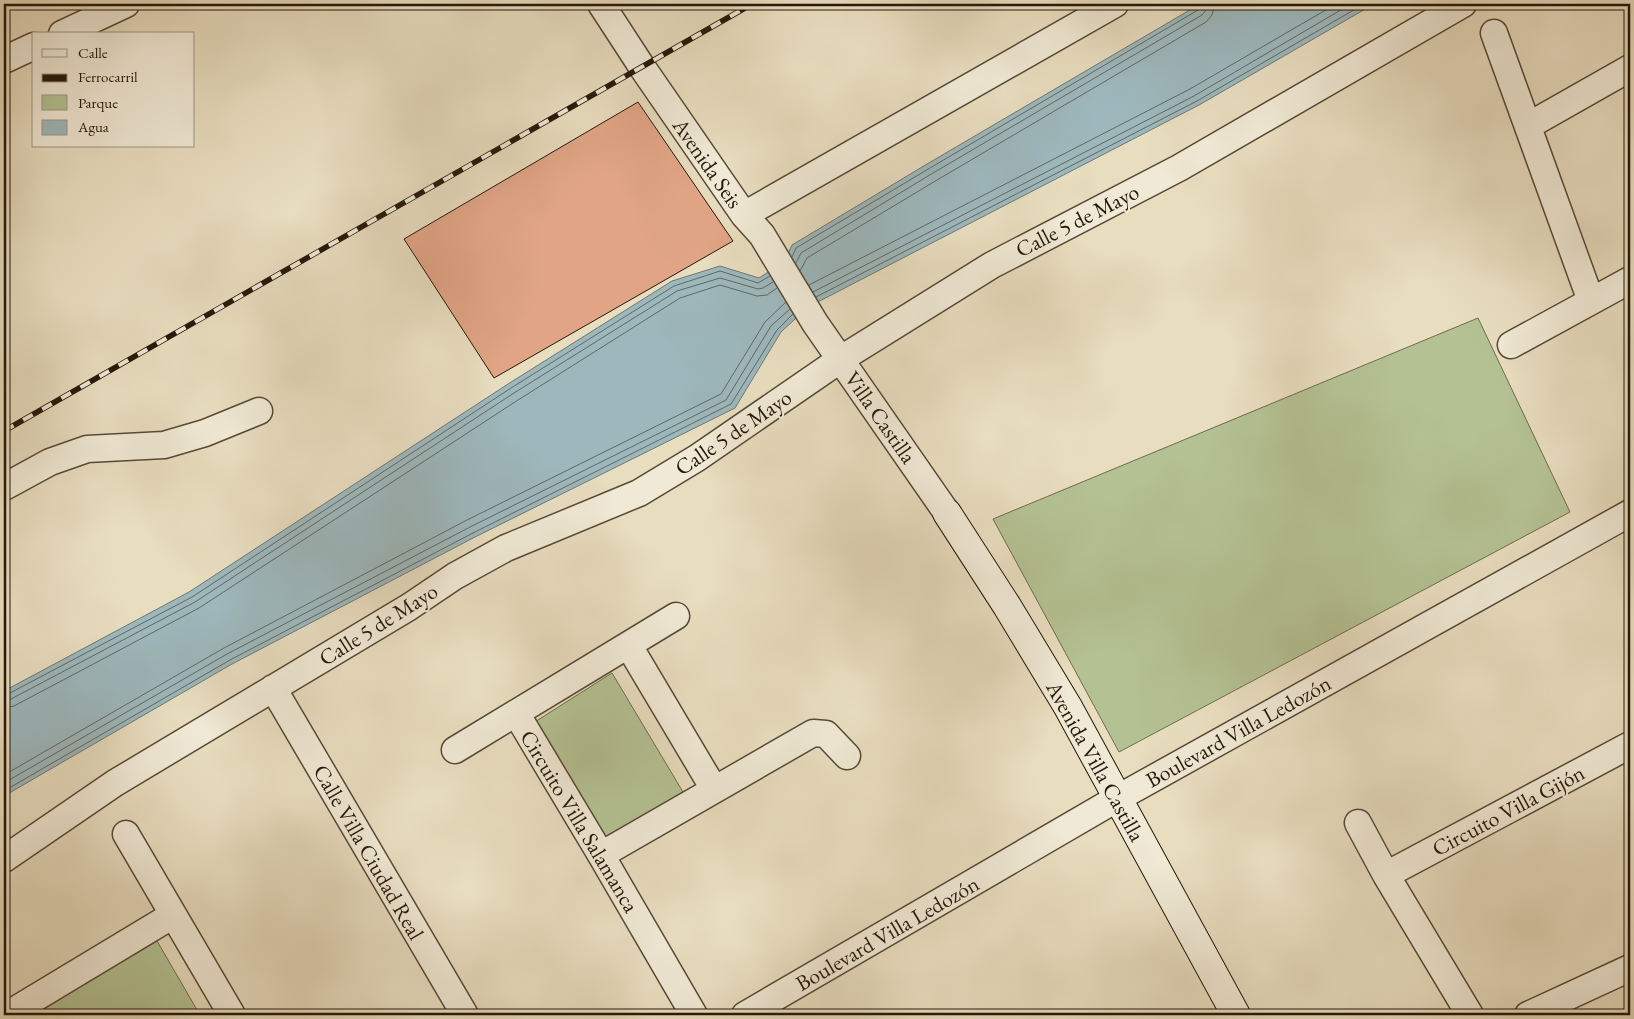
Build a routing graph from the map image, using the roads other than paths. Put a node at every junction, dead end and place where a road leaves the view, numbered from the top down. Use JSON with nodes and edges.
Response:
{"nodes":[{"id":1,"x":126,"y":4,"type":"edge"},
{"id":2,"x":601,"y":4,"type":"edge"},
{"id":3,"x":1115,"y":4,"type":"edge"},
{"id":4,"x":1462,"y":4,"type":"edge"},
{"id":5,"x":80,"y":13,"type":"edge"},
{"id":6,"x":64,"y":32,"type":"edge"},
{"id":7,"x":1494,"y":33,"type":"dead end"},
{"id":8,"x":32,"y":47,"type":"edge"},
{"id":9,"x":4,"y":60,"type":"edge"},
{"id":10,"x":1630,"y":68,"type":"edge"},
{"id":11,"x":1528,"y":126,"type":"junction"},
{"id":12,"x":744,"y":216,"type":"junction"},
{"id":13,"x":1630,"y":280,"type":"edge"},
{"id":14,"x":1591,"y":301,"type":"junction"},
{"id":15,"x":814,"y":323,"type":"joint"},
{"id":16,"x":1511,"y":345,"type":"dead end"},
{"id":17,"x":841,"y":359,"type":"junction"},
{"id":18,"x":259,"y":411,"type":"dead end"},
{"id":19,"x":4,"y":487,"type":"edge"},
{"id":20,"x":947,"y":512,"type":"joint"},
{"id":21,"x":1630,"y":513,"type":"edge"},
{"id":22,"x":676,"y":616,"type":"dead end"},
{"id":23,"x":628,"y":646,"type":"junction"},
{"id":24,"x":273,"y":688,"type":"junction"},
{"id":25,"x":516,"y":713,"type":"junction"},
{"id":26,"x":1630,"y":745,"type":"edge"},
{"id":27,"x":455,"y":750,"type":"dead end"},
{"id":28,"x":847,"y":756,"type":"dead end"},
{"id":29,"x":714,"y":789,"type":"junction"},
{"id":30,"x":1118,"y":798,"type":"junction"},
{"id":31,"x":1358,"y":823,"type":"dead end"},
{"id":32,"x":126,"y":834,"type":"dead end"},
{"id":33,"x":601,"y":855,"type":"junction"},
{"id":34,"x":4,"y":860,"type":"edge"},
{"id":35,"x":1386,"y":875,"type":"junction"},
{"id":36,"x":173,"y":915,"type":"junction"},
{"id":37,"x":1630,"y":968,"type":"edge"},
{"id":38,"x":9,"y":1015,"type":"edge"},
{"id":39,"x":232,"y":1015,"type":"edge"},
{"id":40,"x":465,"y":1015,"type":"edge"},
{"id":41,"x":694,"y":1015,"type":"edge"},
{"id":42,"x":745,"y":1015,"type":"edge"},
{"id":43,"x":1236,"y":1015,"type":"edge"},
{"id":44,"x":1470,"y":1015,"type":"edge"},
{"id":45,"x":1528,"y":1015,"type":"edge"}],
"edges":[{"from":1,"to":5,"type":"street"},
{"from":2,"to":12,"type":"street","name":"Avenida Seis"},
{"from":3,"to":12,"type":"street"},
{"from":4,"to":17,"type":"street","name":"Calle 5 de Mayo"},
{"from":5,"to":6,"type":"street"},
{"from":7,"to":11,"type":"street"},
{"from":8,"to":9,"type":"street"},
{"from":10,"to":11,"type":"street"},
{"from":11,"to":14,"type":"street"},
{"from":12,"to":15,"type":"street","name":"Avenida Seis"},
{"from":13,"to":14,"type":"street"},
{"from":14,"to":16,"type":"street"},
{"from":15,"to":17,"type":"street","name":"Villa Castilla"},
{"from":17,"to":20,"type":"street","name":"Villa Castilla"},
{"from":17,"to":24,"type":"street","name":"Calle 5 de Mayo"},
{"from":18,"to":19,"type":"street"},
{"from":20,"to":30,"type":"street","name":"Avenida Villa Castilla"},
{"from":21,"to":30,"type":"street","name":"Boulevard Villa Ledozón"},
{"from":22,"to":23,"type":"street","name":"Circuito Villa Salamanca"},
{"from":23,"to":25,"type":"street","name":"Circuito Villa Salamanca"},
{"from":23,"to":29,"type":"street"},
{"from":24,"to":34,"type":"street","name":"Calle 5 de Mayo"},
{"from":24,"to":40,"type":"street","name":"Calle Villa Ciudad Real"},
{"from":25,"to":27,"type":"street"},
{"from":25,"to":33,"type":"street","name":"Circuito Villa Salamanca"},
{"from":26,"to":35,"type":"street","name":"Circuito Villa Gijón"},
{"from":28,"to":29,"type":"street"},
{"from":29,"to":33,"type":"street"},
{"from":30,"to":42,"type":"street","name":"Boulevard Villa Ledozón"},
{"from":30,"to":43,"type":"street","name":"Avenida Villa Castilla"},
{"from":31,"to":35,"type":"street"},
{"from":32,"to":36,"type":"street"},
{"from":33,"to":41,"type":"street","name":"Circuito Villa Salamanca"},
{"from":35,"to":44,"type":"street"},
{"from":36,"to":38,"type":"street"},
{"from":36,"to":39,"type":"street"},
{"from":37,"to":45,"type":"street"}]}
